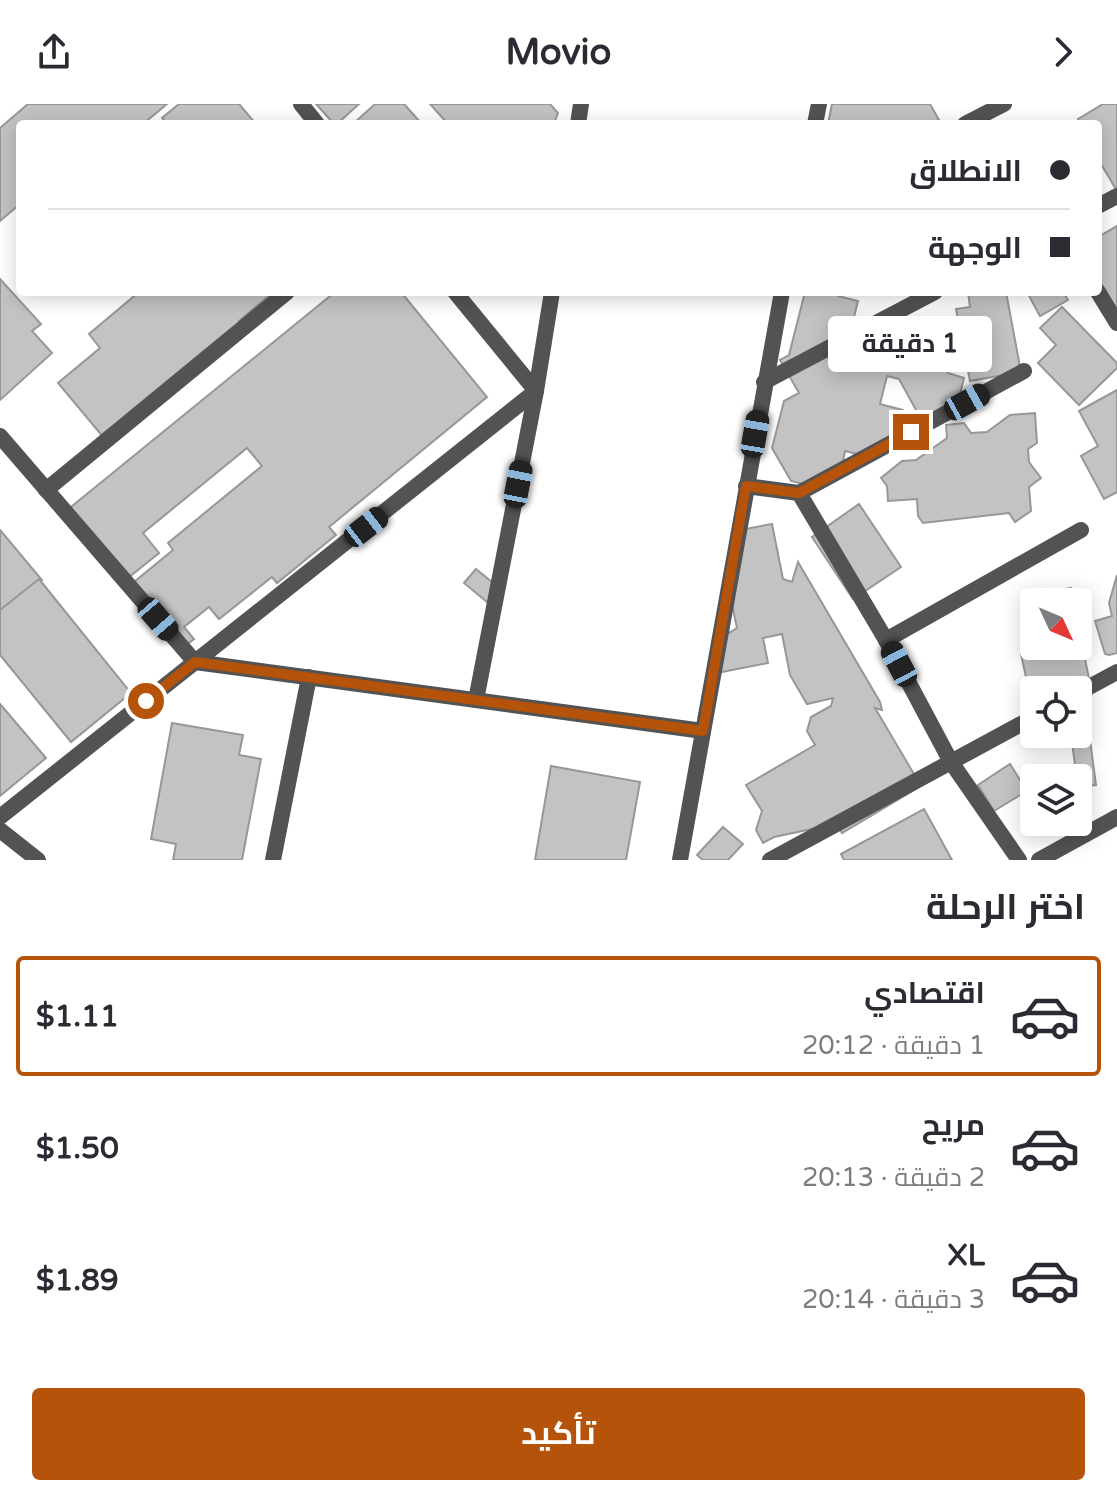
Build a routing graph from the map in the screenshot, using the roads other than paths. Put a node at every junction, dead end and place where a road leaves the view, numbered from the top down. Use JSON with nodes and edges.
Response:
{"nodes":[{"id":1,"x":301,"y":104,"type":"edge"},
{"id":2,"x":993,"y":111,"type":"edge"},
{"id":3,"x":314,"y":120,"type":"edge"},
{"id":4,"x":974,"y":120,"type":"edge"},
{"id":5,"x":282,"y":296,"type":"edge"},
{"id":6,"x":458,"y":296,"type":"edge"},
{"id":7,"x":551,"y":296,"type":"edge"},
{"id":8,"x":781,"y":296,"type":"edge"},
{"id":9,"x":927,"y":296,"type":"edge"},
{"id":10,"x":1100,"y":296,"type":"edge"},
{"id":11,"x":1117,"y":323,"type":"edge"},
{"id":12,"x":1024,"y":371,"type":"dead end"},
{"id":13,"x":764,"y":382,"type":"junction"},
{"id":14,"x":536,"y":391,"type":"junction"},
{"id":15,"x":0,"y":436,"type":"edge"},
{"id":16,"x":746,"y":486,"type":"junction"},
{"id":17,"x":46,"y":490,"type":"junction"},
{"id":18,"x":799,"y":493,"type":"junction"},
{"id":19,"x":1081,"y":530,"type":"dead end"},
{"id":20,"x":886,"y":640,"type":"junction"},
{"id":21,"x":195,"y":662,"type":"junction"},
{"id":22,"x":1117,"y":672,"type":"edge"},
{"id":23,"x":309,"y":677,"type":"junction"},
{"id":24,"x":1092,"y":685,"type":"edge"},
{"id":25,"x":476,"y":700,"type":"junction"},
{"id":26,"x":1020,"y":725,"type":"edge"},
{"id":27,"x":703,"y":731,"type":"junction"},
{"id":28,"x":951,"y":762,"type":"junction"},
{"id":29,"x":0,"y":817,"type":"edge"},
{"id":30,"x":1117,"y":817,"type":"edge"},
{"id":31,"x":0,"y":830,"type":"edge"},
{"id":32,"x":38,"y":860,"type":"edge"},
{"id":33,"x":273,"y":860,"type":"edge"},
{"id":34,"x":680,"y":860,"type":"edge"},
{"id":35,"x":770,"y":860,"type":"edge"},
{"id":36,"x":1019,"y":860,"type":"edge"},
{"id":37,"x":1039,"y":860,"type":"edge"}],
"edges":[{"from":1,"to":3,"type":"street"},
{"from":2,"to":4,"type":"street"},
{"from":5,"to":17,"type":"street"},
{"from":6,"to":14,"type":"street"},
{"from":7,"to":14,"type":"street"},
{"from":8,"to":13,"type":"street"},
{"from":9,"to":13,"type":"street"},
{"from":10,"to":11,"type":"street"},
{"from":12,"to":18,"type":"street"},
{"from":13,"to":16,"type":"street"},
{"from":14,"to":21,"type":"street"},
{"from":14,"to":25,"type":"street"},
{"from":15,"to":17,"type":"street"},
{"from":16,"to":18,"type":"street"},
{"from":16,"to":27,"type":"street"},
{"from":17,"to":21,"type":"street"},
{"from":18,"to":20,"type":"street"},
{"from":19,"to":20,"type":"street"},
{"from":20,"to":28,"type":"street"},
{"from":21,"to":23,"type":"street"},
{"from":21,"to":29,"type":"street"},
{"from":22,"to":24,"type":"street"},
{"from":23,"to":25,"type":"street"},
{"from":23,"to":33,"type":"street"},
{"from":25,"to":27,"type":"street"},
{"from":26,"to":28,"type":"street"},
{"from":27,"to":34,"type":"street"},
{"from":28,"to":35,"type":"street"},
{"from":28,"to":36,"type":"street"},
{"from":30,"to":37,"type":"street"},
{"from":31,"to":32,"type":"street"}]}
